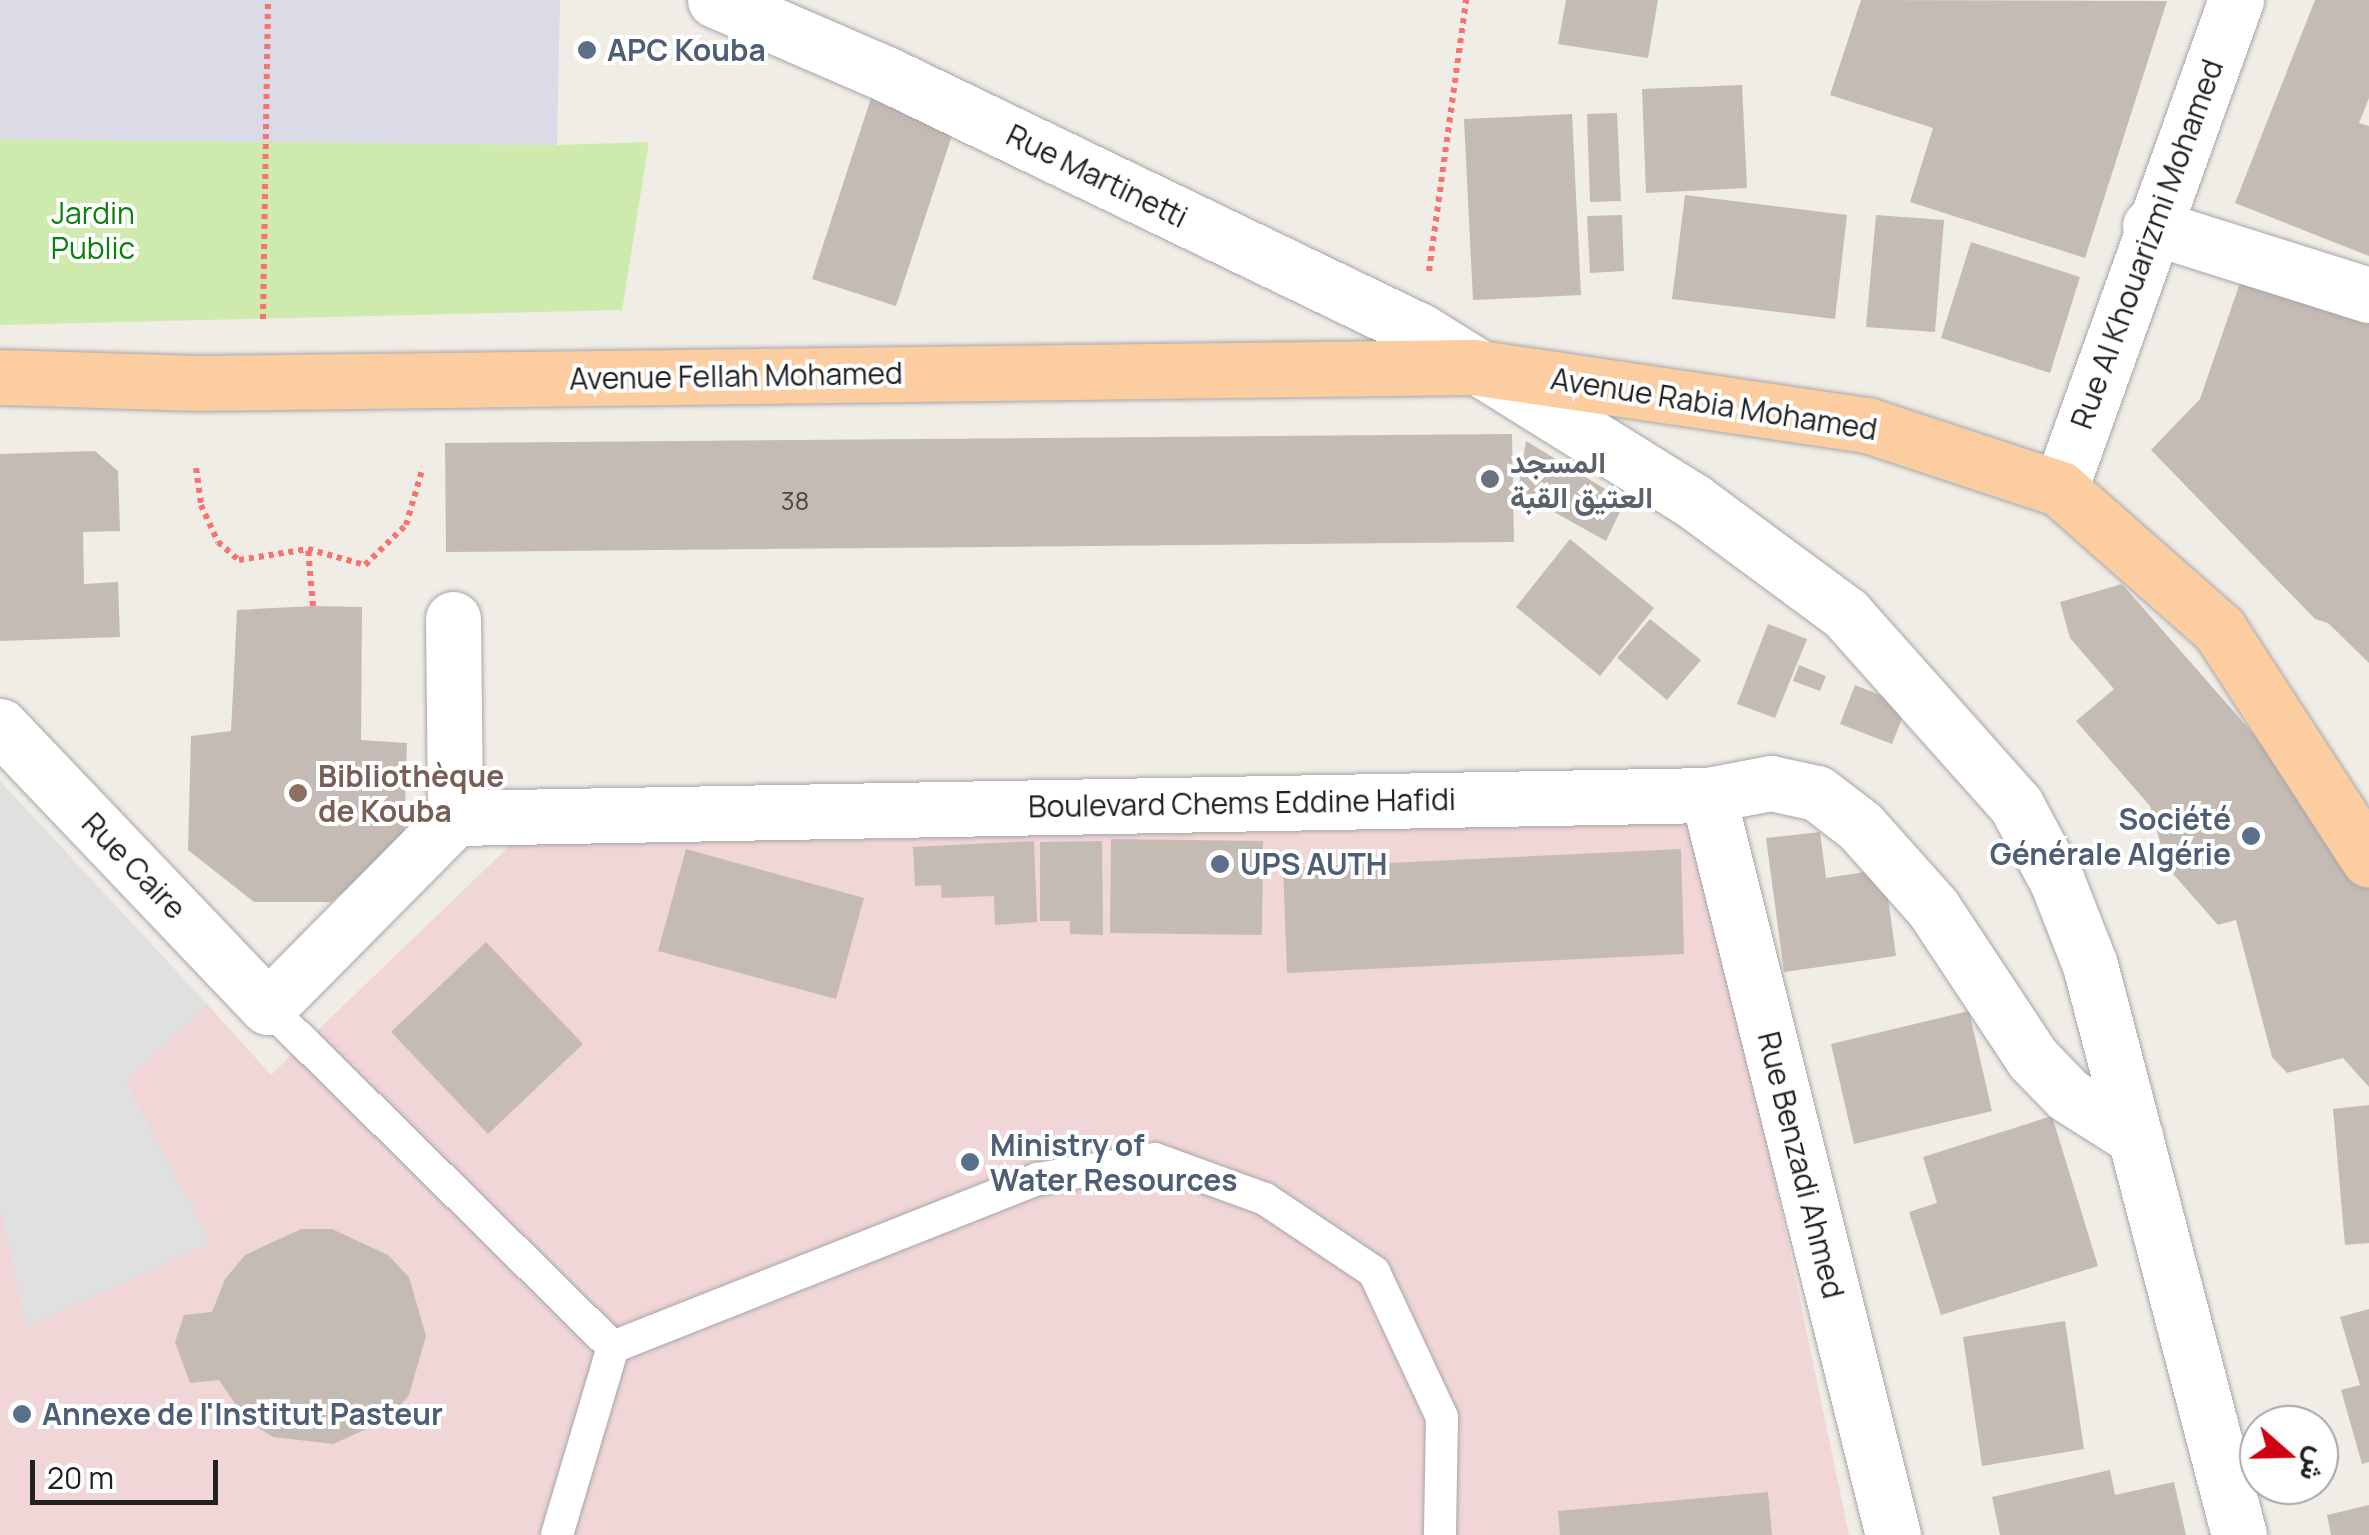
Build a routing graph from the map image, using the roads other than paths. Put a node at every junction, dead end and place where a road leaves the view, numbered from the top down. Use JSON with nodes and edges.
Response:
{"nodes":[{"id":1,"x":715,"y":0,"type":"edge"},
{"id":2,"x":2236,"y":0,"type":"edge"},
{"id":3,"x":2150,"y":226,"type":"junction"},
{"id":4,"x":2369,"y":295,"type":"edge"},
{"id":5,"x":1473,"y":366,"type":"junction"},
{"id":6,"x":0,"y":377,"type":"edge"},
{"id":7,"x":2060,"y":489,"type":"junction"},
{"id":8,"x":452,"y":619,"type":"dead end"},
{"id":9,"x":0,"y":726,"type":"edge"},
{"id":10,"x":1708,"y":795,"type":"junction"},
{"id":11,"x":455,"y":818,"type":"junction"},
{"id":12,"x":2369,"y":860,"type":"edge"},
{"id":13,"x":268,"y":1007,"type":"junction"},
{"id":14,"x":2136,"y":1138,"type":"junction"},
{"id":15,"x":613,"y":1347,"type":"junction"},
{"id":16,"x":557,"y":1535,"type":"edge"},
{"id":17,"x":1440,"y":1535,"type":"edge"},
{"id":18,"x":1894,"y":1535,"type":"edge"},
{"id":19,"x":2238,"y":1535,"type":"edge"}],
"edges":[{"from":1,"to":5,"type":"street","name":"Rue Martinetti"},
{"from":2,"to":3,"type":"street","name":"Rue Al Khouarizmi Mohamed"},
{"from":3,"to":4,"type":"street"},
{"from":3,"to":7,"type":"street","name":"Rue Al Khouarizmi Mohamed"},
{"from":5,"to":6,"type":"main road","name":"Avenue Fellah Mohamed"},
{"from":5,"to":7,"type":"main road","name":"Avenue Rabia Mohamed"},
{"from":5,"to":14,"type":"street","name":"Rue Martinetti"},
{"from":7,"to":12,"type":"main road","name":"Avenue Rabia Mohamed"},
{"from":8,"to":11,"type":"street"},
{"from":9,"to":13,"type":"street","name":"Rue Caire"},
{"from":10,"to":11,"type":"street","name":"Boulevard Chems Eddine Hafidi"},
{"from":10,"to":14,"type":"street","name":"Boulevard Chems Eddine Hafidi"},
{"from":10,"to":18,"type":"street","name":"Rue Benzadi Ahmed"},
{"from":11,"to":13,"type":"street"},
{"from":13,"to":15,"type":"lane"},
{"from":14,"to":19,"type":"street","name":"Rue Martinetti"},
{"from":15,"to":16,"type":"lane"},
{"from":15,"to":17,"type":"lane"}]}
